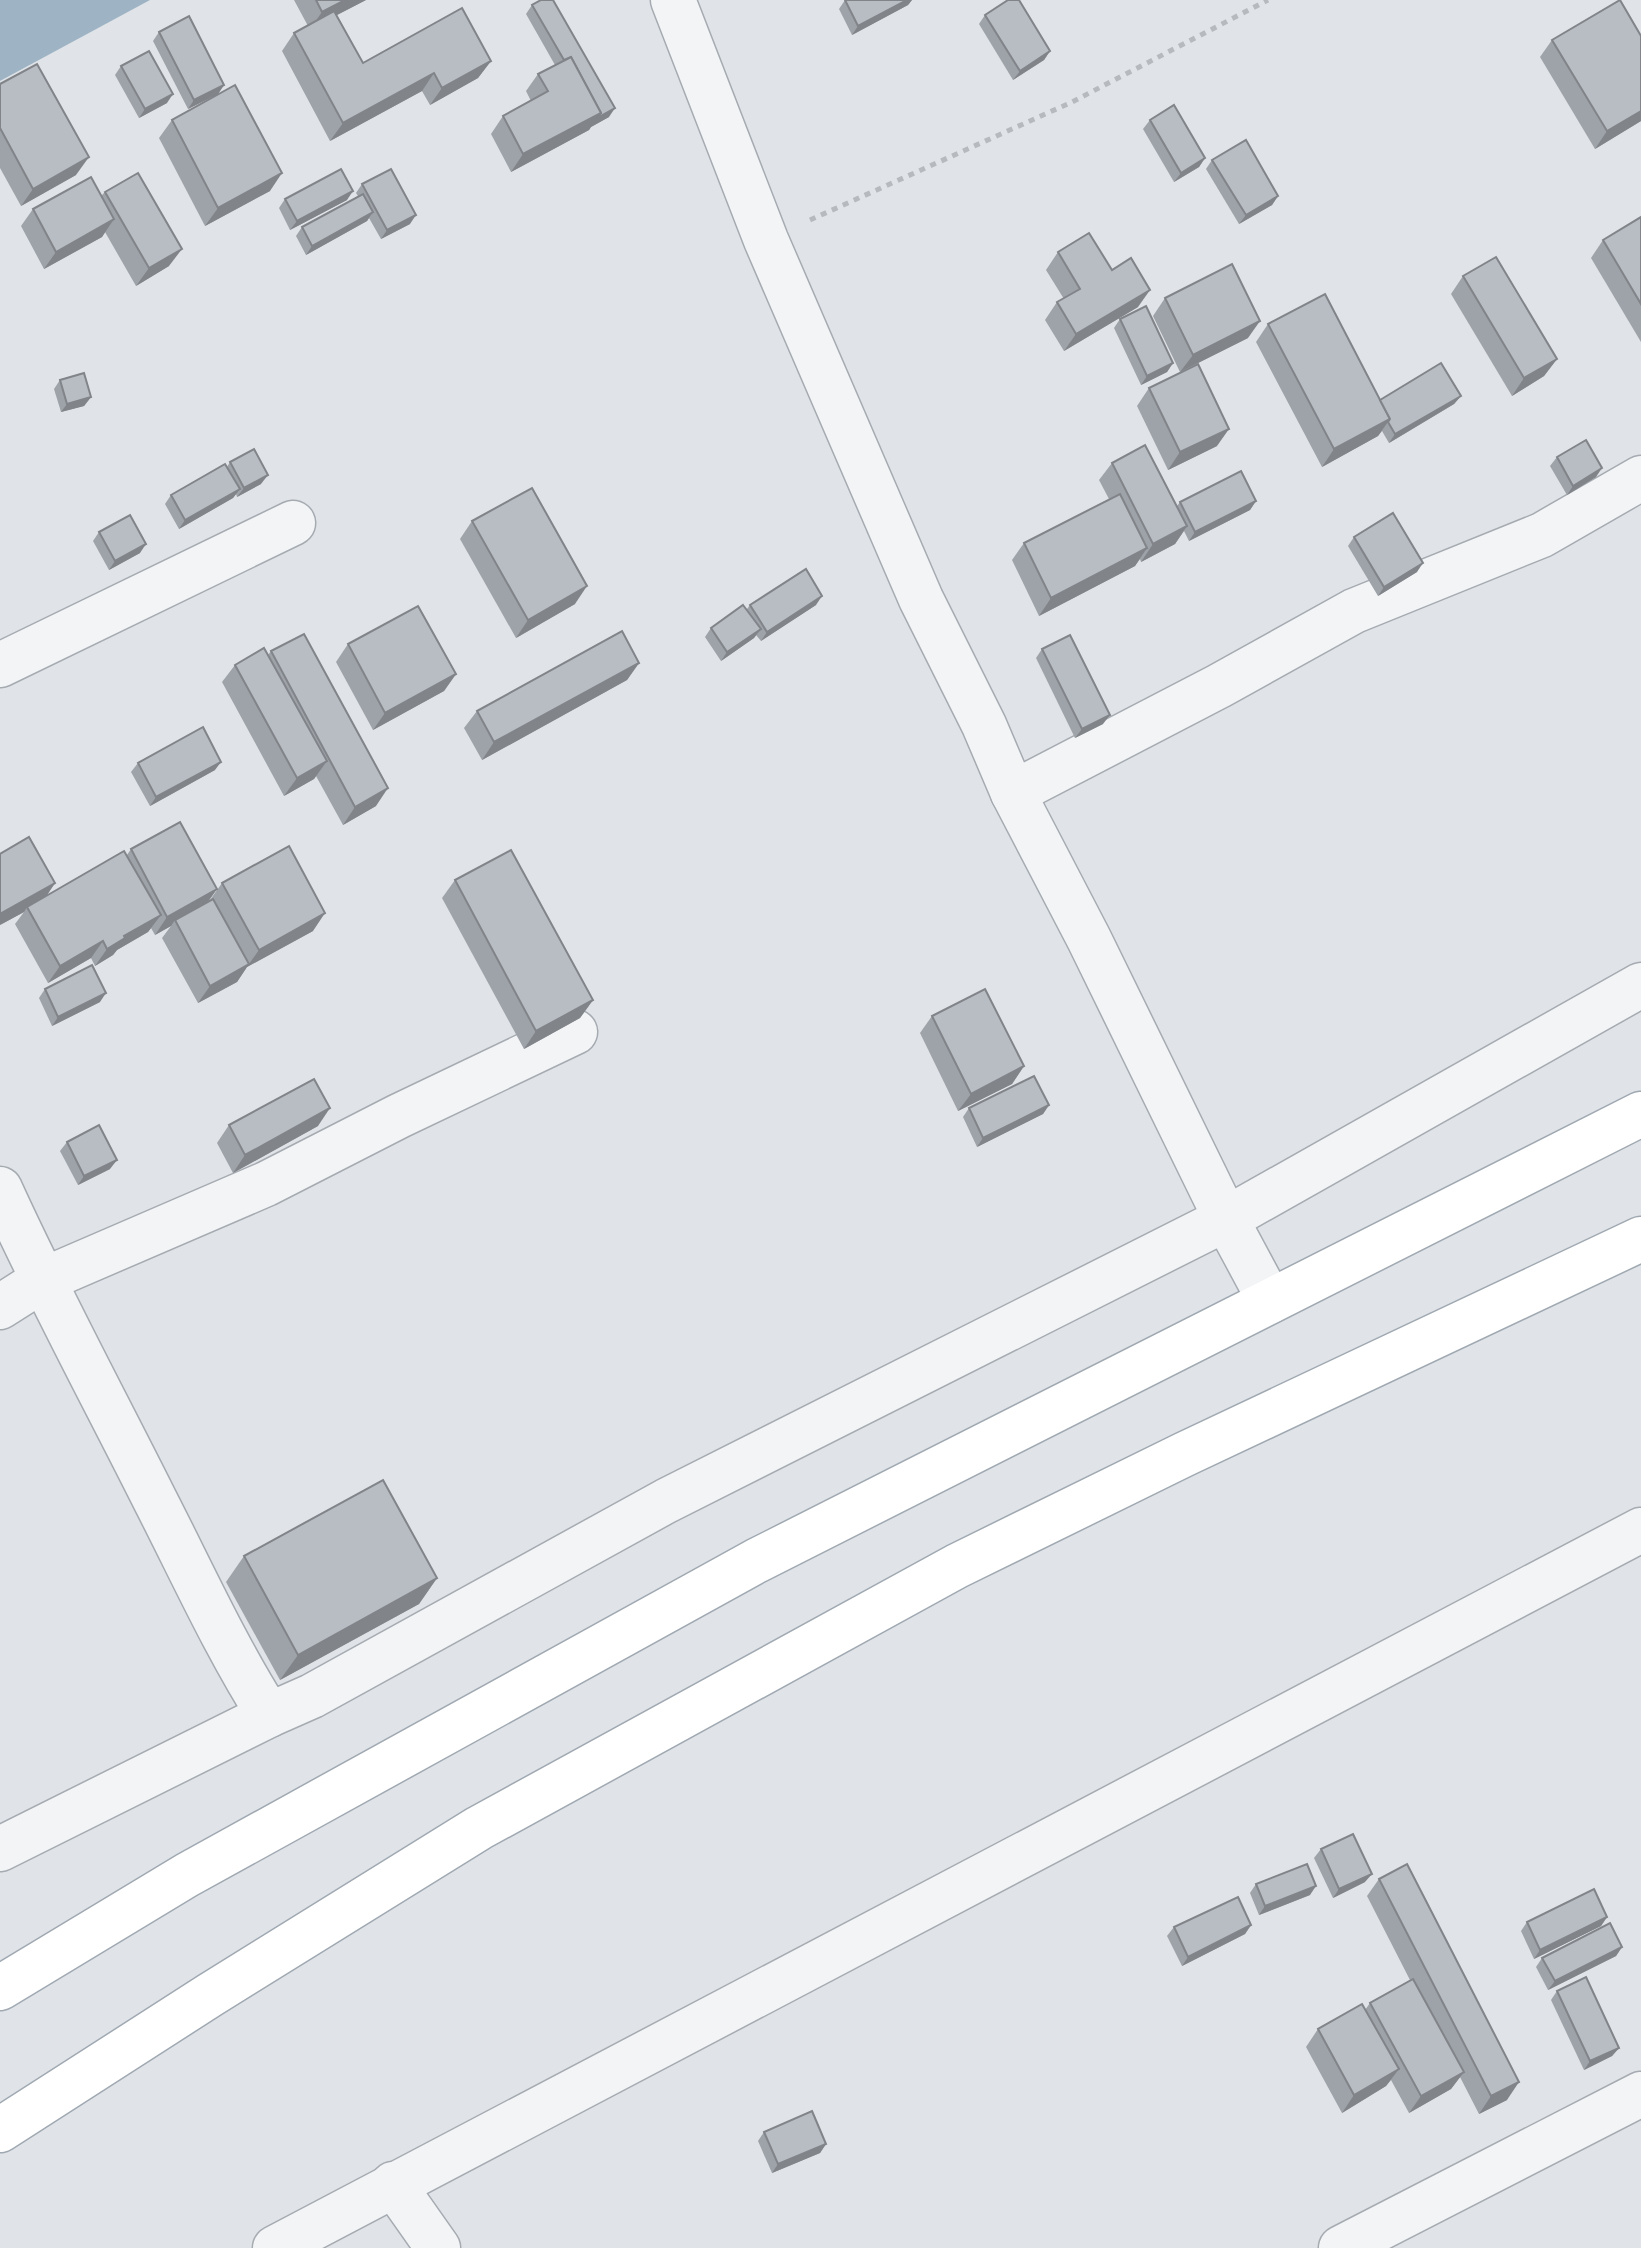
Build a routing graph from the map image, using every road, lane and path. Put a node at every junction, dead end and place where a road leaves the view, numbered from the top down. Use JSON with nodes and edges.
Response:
{"nodes":[{"id":1,"x":673,"y":0,"type":"edge"},
{"id":2,"x":1268,"y":0,"type":"edge"},
{"id":3,"x":766,"y":240,"type":"junction"},
{"id":4,"x":1641,"y":478,"type":"edge"},
{"id":5,"x":293,"y":523,"type":"dead end"},
{"id":6,"x":0,"y":665,"type":"edge"},
{"id":7,"x":1013,"y":793,"type":"junction"},
{"id":8,"x":1641,"y":985,"type":"edge"},
{"id":9,"x":575,"y":1032,"type":"edge"},
{"id":10,"x":1641,"y":1114,"type":"edge"},
{"id":11,"x":0,"y":1189,"type":"edge"},
{"id":12,"x":1226,"y":1219,"type":"junction"},
{"id":13,"x":1641,"y":1239,"type":"edge"},
{"id":14,"x":41,"y":1281,"type":"junction"},
{"id":15,"x":1270,"y":1301,"type":"junction"},
{"id":16,"x":0,"y":1307,"type":"edge"},
{"id":17,"x":1641,"y":1530,"type":"edge"},
{"id":18,"x":269,"y":1715,"type":"junction"},
{"id":19,"x":0,"y":1849,"type":"edge"},
{"id":20,"x":0,"y":1988,"type":"edge"},
{"id":21,"x":1641,"y":2094,"type":"edge"},
{"id":22,"x":0,"y":2130,"type":"edge"},
{"id":23,"x":393,"y":2184,"type":"junction"},
{"id":24,"x":275,"y":2248,"type":"edge"},
{"id":25,"x":438,"y":2248,"type":"edge"},
{"id":26,"x":1341,"y":2248,"type":"edge"}],
"edges":[{"from":1,"to":3,"type":"street"},
{"from":2,"to":3,"type":"path"},
{"from":3,"to":7,"type":"street"},
{"from":4,"to":7,"type":"street"},
{"from":5,"to":6,"type":"street"},
{"from":7,"to":12,"type":"street"},
{"from":8,"to":12,"type":"street"},
{"from":9,"to":14,"type":"street"},
{"from":10,"to":15,"type":"main road"},
{"from":11,"to":14,"type":"street"},
{"from":12,"to":15,"type":"street"},
{"from":12,"to":18,"type":"street"},
{"from":13,"to":22,"type":"main road"},
{"from":14,"to":16,"type":"street"},
{"from":14,"to":18,"type":"street"},
{"from":15,"to":20,"type":"main road"},
{"from":17,"to":23,"type":"street"},
{"from":18,"to":19,"type":"street"},
{"from":21,"to":26,"type":"street"},
{"from":23,"to":24,"type":"street"},
{"from":23,"to":25,"type":"street"}]}
